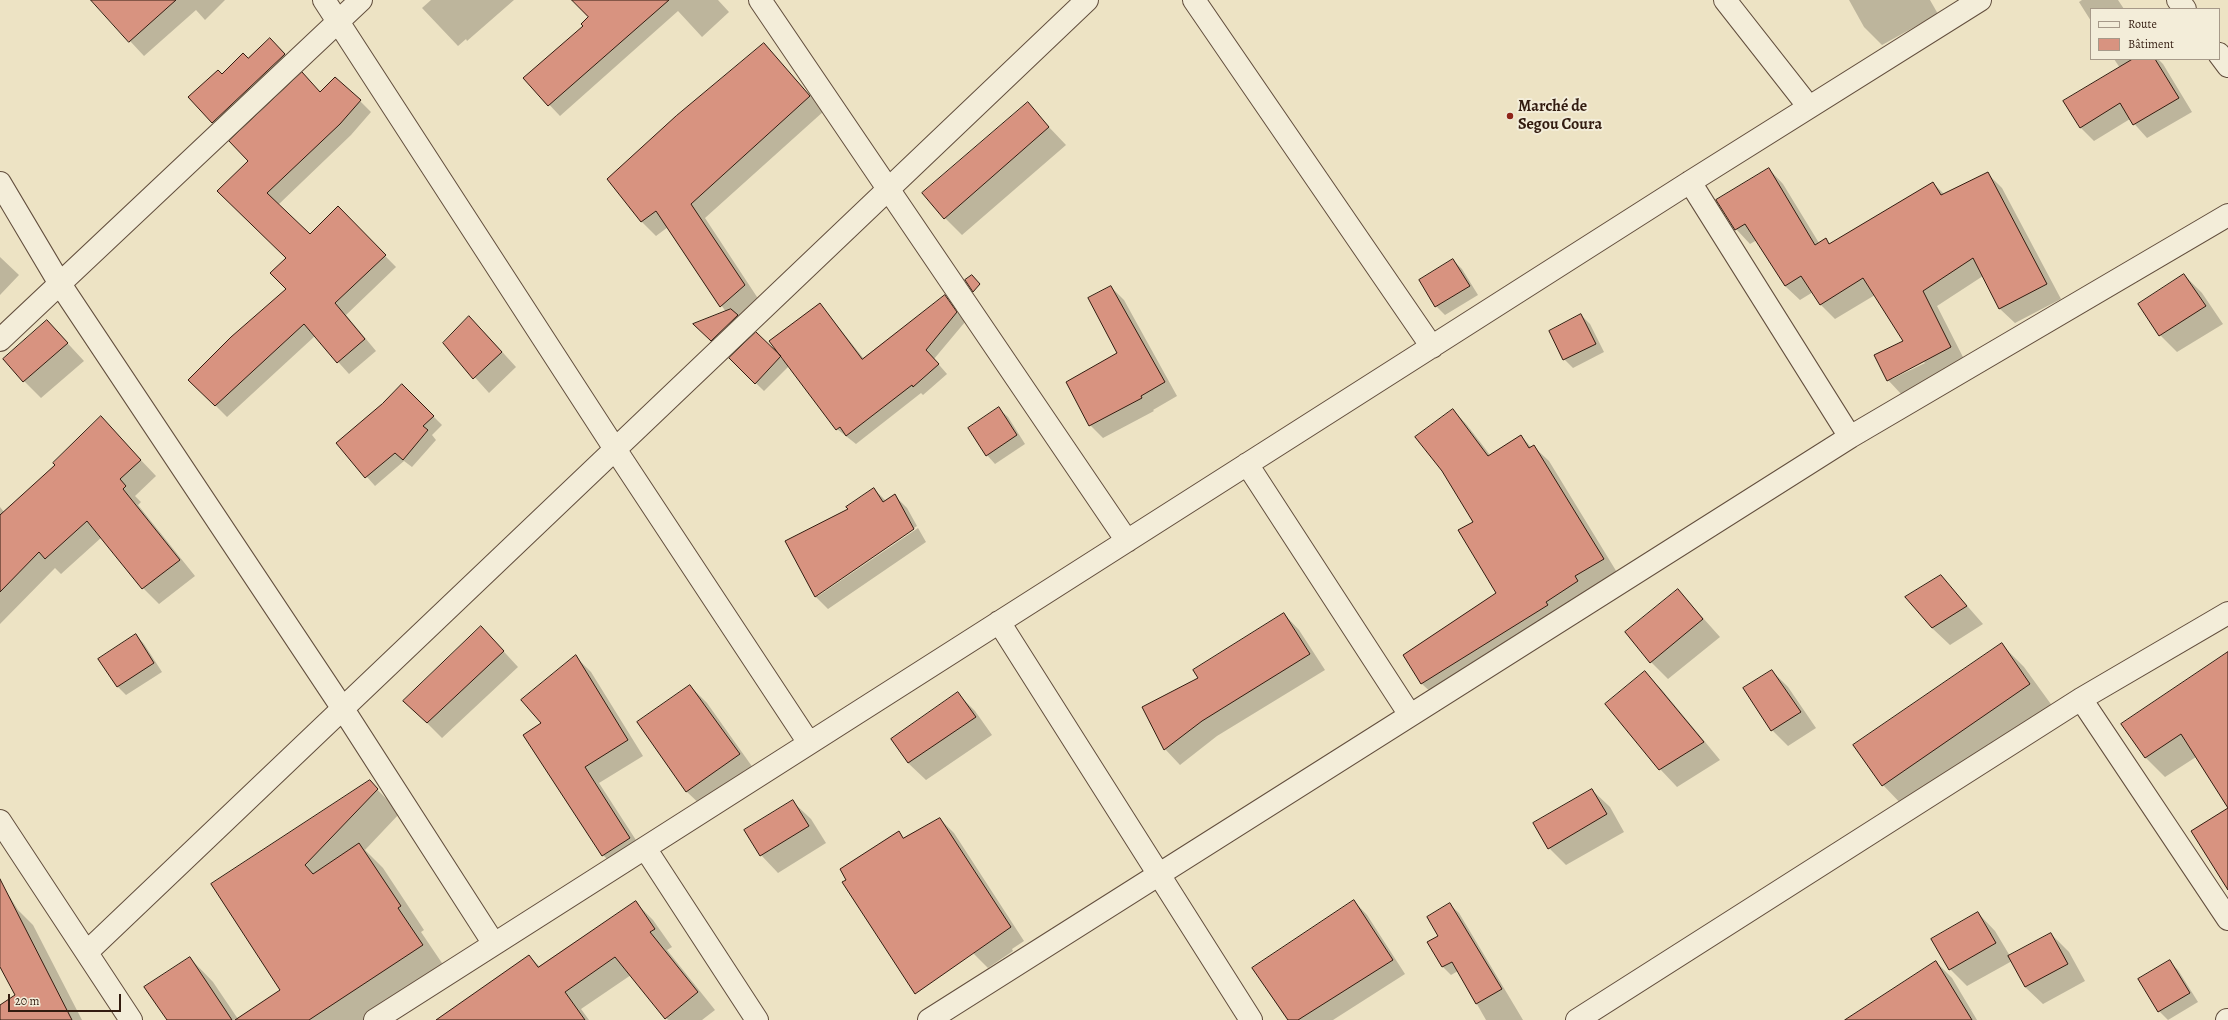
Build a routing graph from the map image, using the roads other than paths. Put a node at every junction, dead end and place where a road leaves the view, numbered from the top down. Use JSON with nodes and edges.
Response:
{"nodes":[{"id":1,"x":324,"y":0,"type":"edge"},
{"id":2,"x":361,"y":0,"type":"edge"},
{"id":3,"x":760,"y":0,"type":"edge"},
{"id":4,"x":1087,"y":0,"type":"edge"},
{"id":5,"x":1194,"y":0,"type":"edge"},
{"id":6,"x":1725,"y":0,"type":"edge"},
{"id":7,"x":1980,"y":0,"type":"edge"},
{"id":8,"x":2178,"y":0,"type":"edge"},
{"id":9,"x":2184,"y":8,"type":"edge"},
{"id":10,"x":338,"y":22,"type":"junction"},
{"id":11,"x":2220,"y":55,"type":"edge"},
{"id":12,"x":2228,"y":66,"type":"edge"},
{"id":13,"x":1809,"y":107,"type":"junction"},
{"id":14,"x":1690,"y":182,"type":"junction"},
{"id":15,"x":0,"y":183,"type":"edge"},
{"id":16,"x":887,"y":189,"type":"junction"},
{"id":17,"x":2228,"y":214,"type":"edge"},
{"id":18,"x":60,"y":284,"type":"junction"},
{"id":19,"x":0,"y":340,"type":"edge"},
{"id":20,"x":1432,"y":347,"type":"junction"},
{"id":21,"x":1850,"y":437,"type":"junction"},
{"id":22,"x":615,"y":449,"type":"junction"},
{"id":23,"x":1248,"y":464,"type":"junction"},
{"id":24,"x":1127,"y":541,"type":"junction"},
{"id":25,"x":2228,"y":613,"type":"edge"},
{"id":26,"x":999,"y":622,"type":"junction"},
{"id":27,"x":2081,"y":698,"type":"junction"},
{"id":28,"x":343,"y":709,"type":"junction"},
{"id":29,"x":1410,"y":715,"type":"junction"},
{"id":30,"x":809,"y":743,"type":"junction"},
{"id":31,"x":0,"y":821,"type":"edge"},
{"id":32,"x":645,"y":848,"type":"junction"},
{"id":33,"x":1159,"y":874,"type":"junction"},
{"id":34,"x":2228,"y":919,"type":"edge"},
{"id":35,"x":494,"y":944,"type":"junction"},
{"id":36,"x":88,"y":952,"type":"junction"},
{"id":37,"x":131,"y":1020,"type":"edge"},
{"id":38,"x":375,"y":1020,"type":"edge"},
{"id":39,"x":757,"y":1020,"type":"edge"},
{"id":40,"x":929,"y":1020,"type":"edge"},
{"id":41,"x":1251,"y":1020,"type":"edge"},
{"id":42,"x":1577,"y":1020,"type":"edge"}],
"edges":[{"from":1,"to":10,"type":"street"},
{"from":2,"to":10,"type":"street"},
{"from":3,"to":16,"type":"street"},
{"from":4,"to":16,"type":"street"},
{"from":5,"to":20,"type":"street"},
{"from":6,"to":13,"type":"street"},
{"from":7,"to":13,"type":"street"},
{"from":8,"to":9,"type":"street"},
{"from":10,"to":18,"type":"street"},
{"from":10,"to":22,"type":"street"},
{"from":11,"to":12,"type":"street"},
{"from":13,"to":14,"type":"street"},
{"from":14,"to":20,"type":"street"},
{"from":14,"to":21,"type":"street"},
{"from":15,"to":18,"type":"street"},
{"from":16,"to":22,"type":"street"},
{"from":16,"to":24,"type":"street"},
{"from":17,"to":21,"type":"street"},
{"from":18,"to":19,"type":"street"},
{"from":18,"to":28,"type":"street"},
{"from":20,"to":23,"type":"street"},
{"from":21,"to":29,"type":"street"},
{"from":22,"to":28,"type":"street"},
{"from":22,"to":30,"type":"street"},
{"from":23,"to":24,"type":"street"},
{"from":23,"to":29,"type":"street"},
{"from":24,"to":26,"type":"street"},
{"from":25,"to":27,"type":"street"},
{"from":26,"to":30,"type":"street"},
{"from":26,"to":33,"type":"street"},
{"from":27,"to":34,"type":"street"},
{"from":27,"to":42,"type":"street"},
{"from":28,"to":35,"type":"street"},
{"from":28,"to":36,"type":"street"},
{"from":29,"to":33,"type":"street"},
{"from":30,"to":32,"type":"street"},
{"from":31,"to":36,"type":"street"},
{"from":32,"to":35,"type":"street"},
{"from":32,"to":39,"type":"street"},
{"from":33,"to":40,"type":"street"},
{"from":33,"to":41,"type":"street"},
{"from":35,"to":38,"type":"street"},
{"from":36,"to":37,"type":"street"}]}
